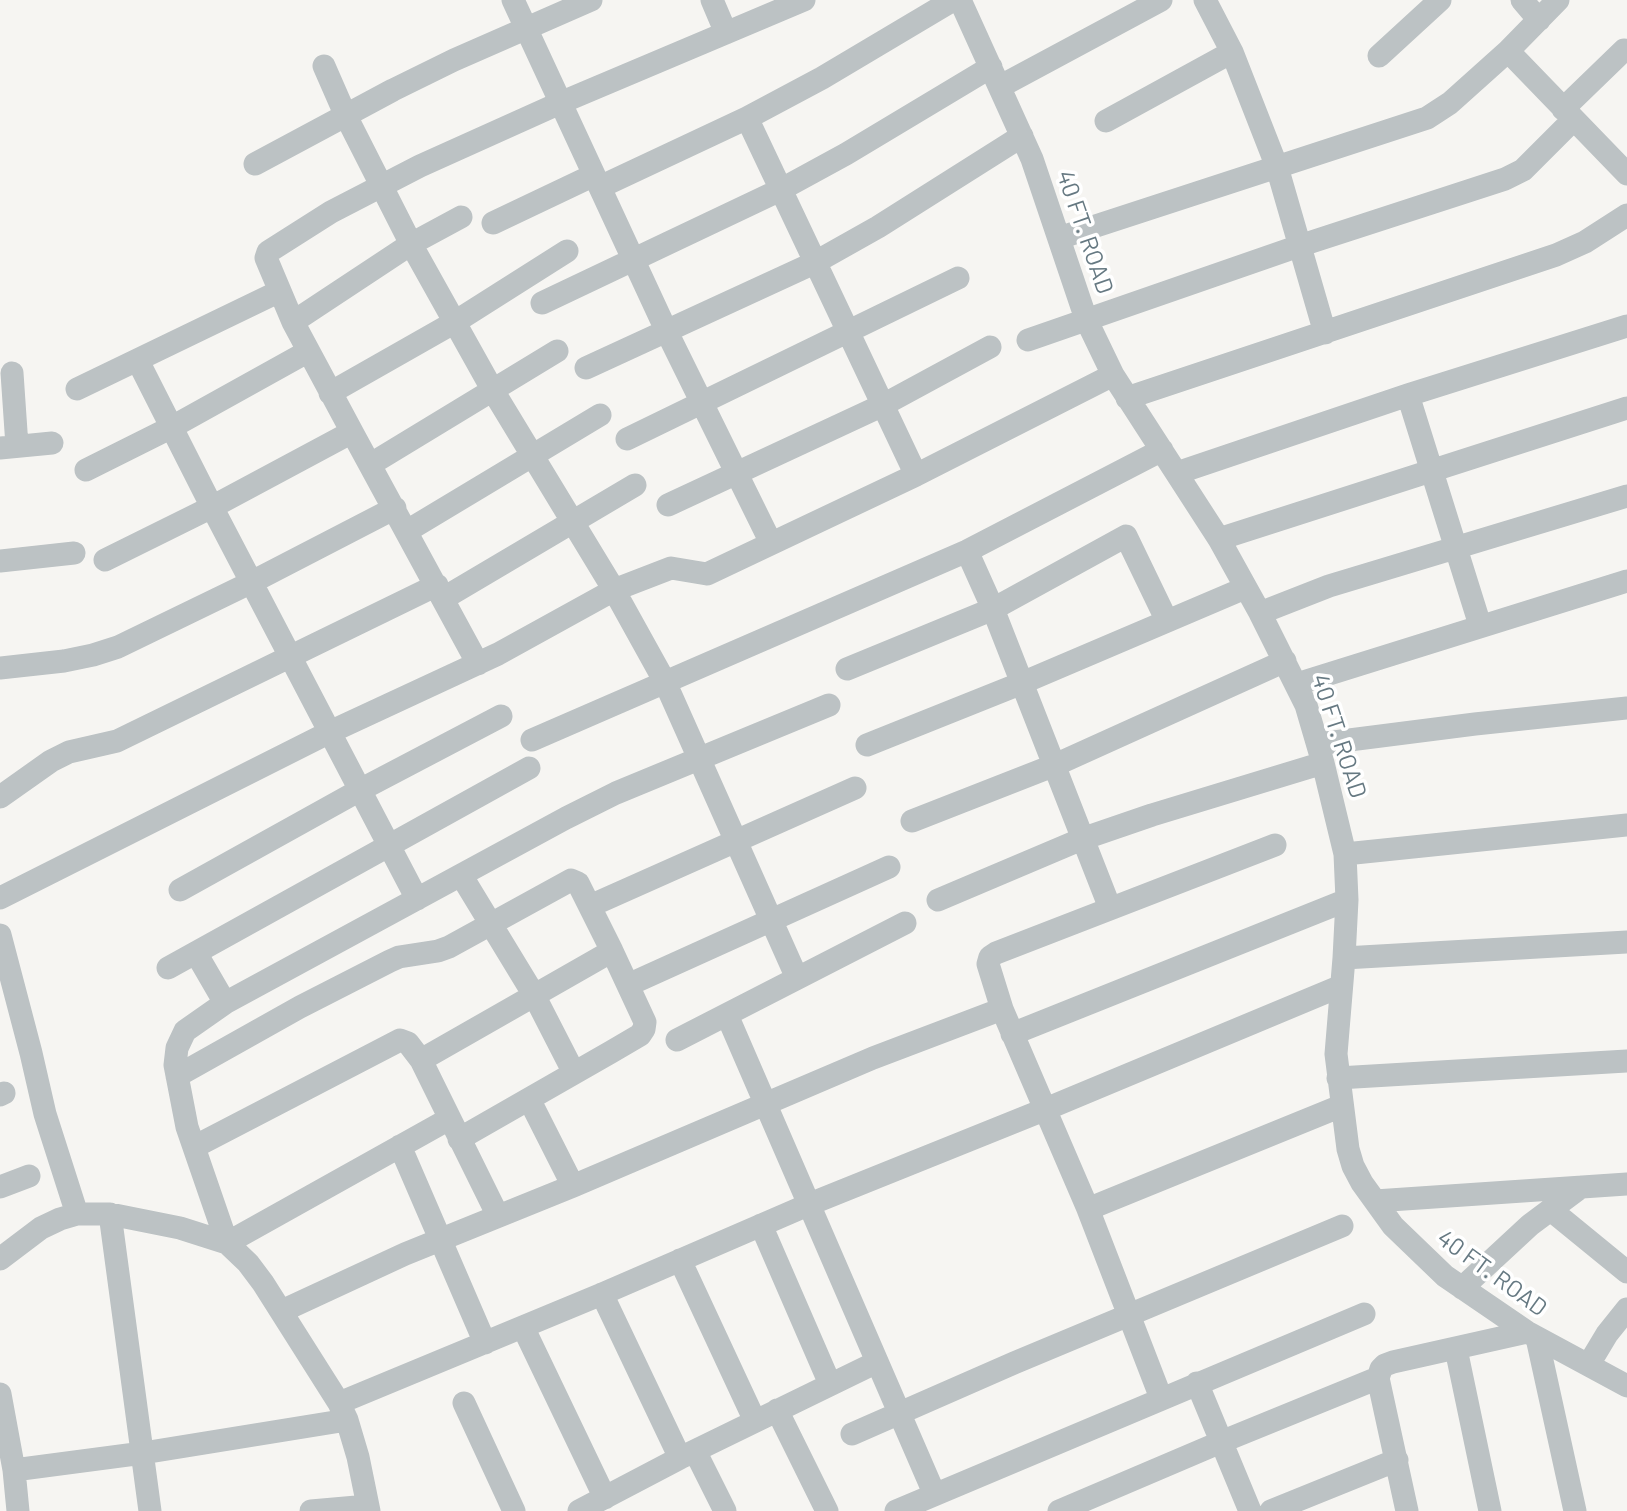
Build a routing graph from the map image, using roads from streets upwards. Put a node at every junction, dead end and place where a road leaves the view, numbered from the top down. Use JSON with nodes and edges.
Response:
{"nodes":[{"id":1,"x":513,"y":0,"type":"edge"},
{"id":2,"x":591,"y":0,"type":"edge"},
{"id":3,"x":712,"y":0,"type":"edge"},
{"id":4,"x":804,"y":0,"type":"edge"},
{"id":5,"x":953,"y":0,"type":"edge"},
{"id":6,"x":960,"y":0,"type":"edge"},
{"id":7,"x":1161,"y":0,"type":"edge"},
{"id":8,"x":1205,"y":0,"type":"edge"},
{"id":9,"x":1440,"y":0,"type":"edge"},
{"id":10,"x":1522,"y":0,"type":"edge"},
{"id":11,"x":1558,"y":0,"type":"edge"},
{"id":12,"x":1539,"y":20,"type":"junction"},
{"id":13,"x":525,"y":29,"type":"junction"},
{"id":14,"x":726,"y":33,"type":"junction"},
{"id":15,"x":1625,"y":50,"type":"dead end"},
{"id":16,"x":1508,"y":51,"type":"junction"},
{"id":17,"x":1232,"y":52,"type":"junction"},
{"id":18,"x":1378,"y":56,"type":"dead end"},
{"id":19,"x":324,"y":66,"type":"dead end"},
{"id":20,"x":996,"y":77,"type":"junction"},
{"id":21,"x":560,"y":103,"type":"junction"},
{"id":22,"x":345,"y":114,"type":"junction"},
{"id":23,"x":1568,"y":115,"type":"junction"},
{"id":24,"x":747,"y":118,"type":"junction"},
{"id":25,"x":1106,"y":121,"type":"dead end"},
{"id":26,"x":1022,"y":136,"type":"junction"},
{"id":27,"x":255,"y":164,"type":"dead end"},
{"id":28,"x":1277,"y":167,"type":"junction"},
{"id":29,"x":1627,"y":174,"type":"edge"},
{"id":30,"x":597,"y":181,"type":"junction"},
{"id":31,"x":382,"y":185,"type":"junction"},
{"id":32,"x":780,"y":190,"type":"junction"},
{"id":33,"x":1627,"y":215,"type":"edge"},
{"id":34,"x":461,"y":216,"type":"dead end"},
{"id":35,"x":493,"y":223,"type":"dead end"},
{"id":36,"x":1059,"y":238,"type":"junction"},
{"id":37,"x":411,"y":244,"type":"junction"},
{"id":38,"x":1299,"y":246,"type":"junction"},
{"id":39,"x":567,"y":250,"type":"dead end"},
{"id":40,"x":634,"y":260,"type":"junction"},
{"id":41,"x":814,"y":263,"type":"junction"},
{"id":42,"x":958,"y":278,"type":"dead end"},
{"id":43,"x":280,"y":290,"type":"junction"},
{"id":44,"x":542,"y":303,"type":"dead end"},
{"id":45,"x":1087,"y":319,"type":"junction"},
{"id":46,"x":293,"y":322,"type":"junction"},
{"id":47,"x":455,"y":322,"type":"junction"},
{"id":48,"x":1627,"y":326,"type":"edge"},
{"id":49,"x":666,"y":330,"type":"junction"},
{"id":50,"x":847,"y":332,"type":"junction"},
{"id":51,"x":1325,"y":333,"type":"junction"},
{"id":52,"x":1028,"y":340,"type":"dead end"},
{"id":53,"x":990,"y":347,"type":"dead end"},
{"id":54,"x":557,"y":351,"type":"dead end"},
{"id":55,"x":307,"y":352,"type":"junction"},
{"id":56,"x":138,"y":361,"type":"junction"},
{"id":57,"x":586,"y":368,"type":"dead end"},
{"id":58,"x":12,"y":373,"type":"dead end"},
{"id":59,"x":1113,"y":375,"type":"junction"},
{"id":60,"x":77,"y":389,"type":"dead end"},
{"id":61,"x":492,"y":389,"type":"junction"},
{"id":62,"x":330,"y":393,"type":"junction"},
{"id":63,"x":1408,"y":395,"type":"junction"},
{"id":64,"x":1127,"y":398,"type":"junction"},
{"id":65,"x":701,"y":403,"type":"junction"},
{"id":66,"x":883,"y":405,"type":"junction"},
{"id":67,"x":1627,"y":408,"type":"edge"},
{"id":68,"x":600,"y":415,"type":"dead end"},
{"id":69,"x":172,"y":426,"type":"junction"},
{"id":70,"x":352,"y":432,"type":"junction"},
{"id":71,"x":628,"y":439,"type":"dead end"},
{"id":72,"x":52,"y":443,"type":"dead end"},
{"id":73,"x":9,"y":447,"type":"edge"},
{"id":74,"x":1162,"y":450,"type":"junction"},
{"id":75,"x":532,"y":456,"type":"junction"},
{"id":76,"x":371,"y":464,"type":"junction"},
{"id":77,"x":86,"y":470,"type":"dead end"},
{"id":78,"x":1432,"y":470,"type":"junction"},
{"id":79,"x":736,"y":473,"type":"junction"},
{"id":80,"x":1177,"y":473,"type":"junction"},
{"id":81,"x":916,"y":475,"type":"junction"},
{"id":82,"x":635,"y":485,"type":"dead end"},
{"id":83,"x":1627,"y":496,"type":"edge"},
{"id":84,"x":668,"y":505,"type":"dead end"},
{"id":85,"x":212,"y":507,"type":"junction"},
{"id":86,"x":395,"y":508,"type":"junction"},
{"id":87,"x":573,"y":523,"type":"junction"},
{"id":88,"x":407,"y":531,"type":"junction"},
{"id":89,"x":1219,"y":539,"type":"junction"},
{"id":90,"x":771,"y":543,"type":"junction"},
{"id":91,"x":1457,"y":549,"type":"junction"},
{"id":92,"x":967,"y":551,"type":"junction"},
{"id":93,"x":74,"y":553,"type":"dead end"},
{"id":94,"x":105,"y":560,"type":"dead end"},
{"id":95,"x":0,"y":561,"type":"edge"},
{"id":96,"x":252,"y":582,"type":"junction"},
{"id":97,"x":1627,"y":582,"type":"edge"},
{"id":98,"x":1245,"y":587,"type":"junction"},
{"id":99,"x":614,"y":590,"type":"junction"},
{"id":100,"x":440,"y":592,"type":"junction"},
{"id":101,"x":993,"y":609,"type":"junction"},
{"id":102,"x":1261,"y":613,"type":"junction"},
{"id":103,"x":1167,"y":621,"type":"junction"},
{"id":104,"x":1480,"y":625,"type":"junction"},
{"id":105,"x":292,"y":656,"type":"junction"},
{"id":106,"x":1284,"y":661,"type":"junction"},
{"id":107,"x":478,"y":664,"type":"junction"},
{"id":108,"x":0,"y":668,"type":"edge"},
{"id":109,"x":847,"y":670,"type":"dead end"},
{"id":110,"x":665,"y":682,"type":"junction"},
{"id":111,"x":1022,"y":683,"type":"junction"},
{"id":112,"x":1297,"y":684,"type":"junction"},
{"id":113,"x":829,"y":705,"type":"dead end"},
{"id":114,"x":1627,"y":708,"type":"edge"},
{"id":115,"x":501,"y":716,"type":"dead end"},
{"id":116,"x":330,"y":732,"type":"junction"},
{"id":117,"x":532,"y":740,"type":"dead end"},
{"id":118,"x":867,"y":745,"type":"dead end"},
{"id":119,"x":1321,"y":754,"type":"junction"},
{"id":120,"x":700,"y":760,"type":"junction"},
{"id":121,"x":1055,"y":765,"type":"junction"},
{"id":122,"x":529,"y":768,"type":"dead end"},
{"id":123,"x":855,"y":788,"type":"dead end"},
{"id":124,"x":360,"y":790,"type":"junction"},
{"id":125,"x":0,"y":797,"type":"edge"},
{"id":126,"x":912,"y":821,"type":"dead end"},
{"id":127,"x":1627,"y":825,"type":"edge"},
{"id":128,"x":1082,"y":839,"type":"junction"},
{"id":129,"x":735,"y":841,"type":"junction"},
{"id":130,"x":390,"y":844,"type":"junction"},
{"id":131,"x":1275,"y":845,"type":"dead end"},
{"id":132,"x":1345,"y":854,"type":"junction"},
{"id":133,"x":889,"y":867,"type":"dead end"},
{"id":134,"x":461,"y":876,"type":"junction"},
{"id":135,"x":180,"y":890,"type":"dead end"},
{"id":136,"x":0,"y":898,"type":"edge"},
{"id":137,"x":417,"y":899,"type":"junction"},
{"id":138,"x":938,"y":900,"type":"dead end"},
{"id":139,"x":1347,"y":900,"type":"junction"},
{"id":140,"x":590,"y":906,"type":"junction"},
{"id":141,"x":1110,"y":908,"type":"junction"},
{"id":142,"x":770,"y":920,"type":"junction"},
{"id":143,"x":490,"y":923,"type":"junction"},
{"id":144,"x":905,"y":923,"type":"dead end"},
{"id":145,"x":0,"y":935,"type":"edge"},
{"id":146,"x":1627,"y":942,"type":"edge"},
{"id":147,"x":612,"y":951,"type":"junction"},
{"id":148,"x":196,"y":953,"type":"junction"},
{"id":149,"x":1344,"y":958,"type":"junction"},
{"id":150,"x":168,"y":968,"type":"dead end"},
{"id":151,"x":282,"y":971,"type":"junction"},
{"id":152,"x":797,"y":978,"type":"junction"},
{"id":153,"x":628,"y":985,"type":"junction"},
{"id":154,"x":1341,"y":986,"type":"junction"},
{"id":155,"x":534,"y":995,"type":"junction"},
{"id":156,"x":225,"y":1003,"type":"junction"},
{"id":157,"x":300,"y":1007,"type":"junction"},
{"id":158,"x":1002,"y":1009,"type":"junction"},
{"id":159,"x":727,"y":1015,"type":"junction"},
{"id":160,"x":1012,"y":1034,"type":"junction"},
{"id":161,"x":677,"y":1040,"type":"dead end"},
{"id":162,"x":421,"y":1060,"type":"junction"},
{"id":163,"x":1627,"y":1061,"type":"edge"},
{"id":164,"x":574,"y":1073,"type":"junction"},
{"id":165,"x":177,"y":1076,"type":"junction"},
{"id":166,"x":1338,"y":1078,"type":"junction"},
{"id":167,"x":529,"y":1099,"type":"junction"},
{"id":168,"x":766,"y":1103,"type":"junction"},
{"id":169,"x":1342,"y":1106,"type":"junction"},
{"id":170,"x":1046,"y":1109,"type":"junction"},
{"id":171,"x":454,"y":1129,"type":"junction"},
{"id":172,"x":400,"y":1146,"type":"junction"},
{"id":173,"x":194,"y":1147,"type":"junction"},
{"id":174,"x":29,"y":1176,"type":"dead end"},
{"id":175,"x":1627,"y":1184,"type":"edge"},
{"id":176,"x":573,"y":1186,"type":"junction"},
{"id":177,"x":0,"y":1187,"type":"edge"},
{"id":178,"x":1581,"y":1187,"type":"junction"},
{"id":179,"x":1376,"y":1202,"type":"junction"},
{"id":180,"x":810,"y":1204,"type":"junction"},
{"id":181,"x":1088,"y":1209,"type":"junction"},
{"id":182,"x":1551,"y":1210,"type":"junction"},
{"id":183,"x":77,"y":1214,"type":"junction"},
{"id":184,"x":110,"y":1214,"type":"junction"},
{"id":185,"x":498,"y":1216,"type":"junction"},
{"id":186,"x":761,"y":1225,"type":"junction"},
{"id":187,"x":1342,"y":1226,"type":"dead end"},
{"id":188,"x":440,"y":1240,"type":"junction"},
{"id":189,"x":227,"y":1243,"type":"junction"},
{"id":190,"x":0,"y":1259,"type":"edge"},
{"id":191,"x":680,"y":1260,"type":"junction"},
{"id":192,"x":1627,"y":1272,"type":"edge"},
{"id":193,"x":1462,"y":1288,"type":"junction"},
{"id":194,"x":602,"y":1294,"type":"junction"},
{"id":195,"x":1627,"y":1309,"type":"edge"},
{"id":196,"x":282,"y":1311,"type":"junction"},
{"id":197,"x":1129,"y":1314,"type":"junction"},
{"id":198,"x":1364,"y":1314,"type":"dead end"},
{"id":199,"x":523,"y":1327,"type":"junction"},
{"id":200,"x":1532,"y":1335,"type":"junction"},
{"id":201,"x":485,"y":1343,"type":"junction"},
{"id":202,"x":1456,"y":1349,"type":"junction"},
{"id":203,"x":877,"y":1362,"type":"junction"},
{"id":204,"x":1589,"y":1364,"type":"junction"},
{"id":205,"x":1378,"y":1378,"type":"junction"},
{"id":206,"x":1197,"y":1383,"type":"junction"},
{"id":207,"x":830,"y":1384,"type":"junction"},
{"id":208,"x":1627,"y":1386,"type":"edge"},
{"id":209,"x":0,"y":1394,"type":"edge"},
{"id":210,"x":1161,"y":1398,"type":"junction"},
{"id":211,"x":464,"y":1403,"type":"dead end"},
{"id":212,"x":776,"y":1410,"type":"junction"},
{"id":213,"x":343,"y":1412,"type":"junction"},
{"id":214,"x":899,"y":1413,"type":"junction"},
{"id":215,"x":755,"y":1421,"type":"junction"},
{"id":216,"x":852,"y":1434,"type":"dead end"},
{"id":217,"x":1221,"y":1441,"type":"junction"},
{"id":218,"x":143,"y":1453,"type":"junction"},
{"id":219,"x":687,"y":1455,"type":"junction"},
{"id":220,"x":1396,"y":1460,"type":"junction"},
{"id":221,"x":15,"y":1470,"type":"junction"},
{"id":222,"x":934,"y":1493,"type":"junction"},
{"id":223,"x":605,"y":1498,"type":"junction"},
{"id":224,"x":12,"y":1500,"type":"edge"},
{"id":225,"x":369,"y":1508,"type":"edge"},
{"id":226,"x":150,"y":1511,"type":"edge"},
{"id":227,"x":311,"y":1511,"type":"edge"},
{"id":228,"x":514,"y":1511,"type":"edge"},
{"id":229,"x":579,"y":1511,"type":"edge"},
{"id":230,"x":725,"y":1511,"type":"edge"},
{"id":231,"x":827,"y":1511,"type":"edge"},
{"id":232,"x":896,"y":1511,"type":"edge"},
{"id":233,"x":1059,"y":1511,"type":"edge"},
{"id":234,"x":1250,"y":1511,"type":"edge"},
{"id":235,"x":1271,"y":1511,"type":"edge"},
{"id":236,"x":1407,"y":1511,"type":"edge"},
{"id":237,"x":1490,"y":1511,"type":"edge"},
{"id":238,"x":1575,"y":1511,"type":"edge"}],
"edges":[{"from":1,"to":13,"type":"street"},
{"from":2,"to":13,"type":"street"},
{"from":3,"to":14,"type":"street"},
{"from":4,"to":14,"type":"street"},
{"from":5,"to":24,"type":"street"},
{"from":6,"to":20,"type":"street","name":"40 FT. ROAD"},
{"from":7,"to":20,"type":"street"},
{"from":8,"to":17,"type":"street"},
{"from":9,"to":18,"type":"street"},
{"from":10,"to":12,"type":"street"},
{"from":11,"to":12,"type":"street"},
{"from":12,"to":16,"type":"street"},
{"from":13,"to":21,"type":"street"},
{"from":13,"to":22,"type":"street"},
{"from":14,"to":21,"type":"street"},
{"from":15,"to":23,"type":"street"},
{"from":16,"to":23,"type":"street"},
{"from":16,"to":28,"type":"street"},
{"from":17,"to":25,"type":"street"},
{"from":17,"to":28,"type":"street"},
{"from":19,"to":22,"type":"street"},
{"from":20,"to":26,"type":"street","name":"40 FT. ROAD"},
{"from":20,"to":32,"type":"street"},
{"from":21,"to":30,"type":"street"},
{"from":21,"to":31,"type":"street"},
{"from":22,"to":27,"type":"street"},
{"from":22,"to":31,"type":"street"},
{"from":23,"to":29,"type":"street"},
{"from":23,"to":38,"type":"street"},
{"from":24,"to":30,"type":"street"},
{"from":24,"to":32,"type":"street"},
{"from":26,"to":36,"type":"street","name":"40 FT. ROAD"},
{"from":26,"to":41,"type":"street"},
{"from":28,"to":36,"type":"street"},
{"from":28,"to":38,"type":"street"},
{"from":30,"to":35,"type":"street"},
{"from":30,"to":40,"type":"street"},
{"from":31,"to":37,"type":"street"},
{"from":31,"to":43,"type":"street"},
{"from":32,"to":40,"type":"street"},
{"from":32,"to":41,"type":"street"},
{"from":33,"to":51,"type":"street"},
{"from":34,"to":37,"type":"street"},
{"from":36,"to":45,"type":"street","name":"40 FT. ROAD"},
{"from":37,"to":46,"type":"street"},
{"from":37,"to":47,"type":"street"},
{"from":38,"to":45,"type":"street"},
{"from":38,"to":51,"type":"street"},
{"from":39,"to":47,"type":"street"},
{"from":40,"to":44,"type":"street"},
{"from":40,"to":49,"type":"street"},
{"from":41,"to":49,"type":"street"},
{"from":41,"to":50,"type":"street"},
{"from":42,"to":50,"type":"street"},
{"from":43,"to":46,"type":"street"},
{"from":43,"to":56,"type":"street"},
{"from":45,"to":52,"type":"street"},
{"from":45,"to":59,"type":"street","name":"40 FT. ROAD"},
{"from":46,"to":55,"type":"street"},
{"from":47,"to":61,"type":"street"},
{"from":47,"to":62,"type":"street"},
{"from":48,"to":63,"type":"street"},
{"from":49,"to":57,"type":"street"},
{"from":49,"to":65,"type":"street"},
{"from":50,"to":65,"type":"street"},
{"from":50,"to":66,"type":"street"},
{"from":51,"to":64,"type":"street"},
{"from":53,"to":66,"type":"street"},
{"from":54,"to":61,"type":"street"},
{"from":55,"to":62,"type":"street"},
{"from":55,"to":69,"type":"street"},
{"from":56,"to":60,"type":"street"},
{"from":56,"to":69,"type":"street"},
{"from":58,"to":73,"type":"street"},
{"from":59,"to":64,"type":"street","name":"40 FT. ROAD"},
{"from":59,"to":81,"type":"street"},
{"from":61,"to":75,"type":"street"},
{"from":61,"to":76,"type":"street"},
{"from":62,"to":70,"type":"street"},
{"from":63,"to":78,"type":"street"},
{"from":63,"to":80,"type":"street"},
{"from":64,"to":74,"type":"street","name":"40 FT. ROAD"},
{"from":65,"to":71,"type":"street"},
{"from":65,"to":79,"type":"street"},
{"from":66,"to":79,"type":"street"},
{"from":66,"to":81,"type":"street"},
{"from":67,"to":78,"type":"street"},
{"from":68,"to":75,"type":"street"},
{"from":69,"to":77,"type":"street"},
{"from":69,"to":85,"type":"street"},
{"from":70,"to":76,"type":"street"},
{"from":70,"to":85,"type":"street"},
{"from":72,"to":73,"type":"street"},
{"from":74,"to":80,"type":"street","name":"40 FT. ROAD"},
{"from":74,"to":92,"type":"street"},
{"from":75,"to":87,"type":"street"},
{"from":75,"to":88,"type":"street"},
{"from":76,"to":86,"type":"street"},
{"from":78,"to":89,"type":"street"},
{"from":78,"to":91,"type":"street"},
{"from":79,"to":84,"type":"street"},
{"from":79,"to":90,"type":"street"},
{"from":80,"to":89,"type":"street","name":"40 FT. ROAD"},
{"from":81,"to":90,"type":"street"},
{"from":82,"to":87,"type":"street"},
{"from":83,"to":91,"type":"street"},
{"from":85,"to":94,"type":"street"},
{"from":85,"to":96,"type":"street"},
{"from":86,"to":88,"type":"street"},
{"from":86,"to":96,"type":"street"},
{"from":87,"to":99,"type":"street"},
{"from":87,"to":100,"type":"street"},
{"from":88,"to":100,"type":"street"},
{"from":89,"to":98,"type":"street","name":"40 FT. ROAD"},
{"from":90,"to":99,"type":"street"},
{"from":91,"to":102,"type":"street"},
{"from":91,"to":104,"type":"street"},
{"from":92,"to":101,"type":"street"},
{"from":92,"to":110,"type":"street"},
{"from":93,"to":95,"type":"street"},
{"from":96,"to":105,"type":"street"},
{"from":96,"to":108,"type":"street"},
{"from":97,"to":104,"type":"street"},
{"from":98,"to":102,"type":"street","name":"40 FT. ROAD"},
{"from":98,"to":103,"type":"street"},
{"from":99,"to":107,"type":"street"},
{"from":99,"to":110,"type":"street"},
{"from":100,"to":105,"type":"street"},
{"from":100,"to":107,"type":"street"},
{"from":101,"to":103,"type":"street"},
{"from":101,"to":109,"type":"street"},
{"from":101,"to":111,"type":"street"},
{"from":102,"to":106,"type":"street","name":"40 FT. ROAD"},
{"from":103,"to":111,"type":"street"},
{"from":104,"to":112,"type":"street"},
{"from":105,"to":116,"type":"street"},
{"from":105,"to":125,"type":"street"},
{"from":106,"to":112,"type":"street","name":"40 FT. ROAD"},
{"from":106,"to":121,"type":"street"},
{"from":107,"to":116,"type":"street"},
{"from":110,"to":117,"type":"street"},
{"from":110,"to":120,"type":"street"},
{"from":111,"to":118,"type":"street"},
{"from":111,"to":121,"type":"street"},
{"from":112,"to":119,"type":"street","name":"40 FT. ROAD"},
{"from":113,"to":120,"type":"street"},
{"from":114,"to":119,"type":"street"},
{"from":115,"to":124,"type":"street"},
{"from":116,"to":124,"type":"street"},
{"from":116,"to":136,"type":"street"},
{"from":119,"to":128,"type":"street"},
{"from":119,"to":132,"type":"street","name":"40 FT. ROAD"},
{"from":120,"to":129,"type":"street"},
{"from":120,"to":134,"type":"street"},
{"from":121,"to":126,"type":"street"},
{"from":121,"to":128,"type":"street"},
{"from":122,"to":130,"type":"street"},
{"from":123,"to":129,"type":"street"},
{"from":124,"to":130,"type":"street"},
{"from":124,"to":135,"type":"street"},
{"from":127,"to":132,"type":"street"},
{"from":128,"to":138,"type":"street"},
{"from":128,"to":141,"type":"street"},
{"from":129,"to":140,"type":"street"},
{"from":129,"to":142,"type":"street"},
{"from":130,"to":137,"type":"street"},
{"from":130,"to":148,"type":"street"},
{"from":131,"to":141,"type":"street"},
{"from":132,"to":139,"type":"street","name":"40 FT. ROAD"},
{"from":133,"to":142,"type":"street"},
{"from":134,"to":137,"type":"street"},
{"from":134,"to":143,"type":"street"},
{"from":137,"to":151,"type":"street"},
{"from":139,"to":149,"type":"street","name":"40 FT. ROAD"},
{"from":139,"to":160,"type":"street"},
{"from":140,"to":143,"type":"street"},
{"from":140,"to":147,"type":"street"},
{"from":141,"to":158,"type":"street"},
{"from":142,"to":152,"type":"street"},
{"from":142,"to":153,"type":"street"},
{"from":143,"to":155,"type":"street"},
{"from":143,"to":157,"type":"street"},
{"from":144,"to":152,"type":"street"},
{"from":145,"to":183,"type":"street"},
{"from":146,"to":149,"type":"street"},
{"from":147,"to":153,"type":"street"},
{"from":147,"to":155,"type":"street"},
{"from":148,"to":150,"type":"street"},
{"from":148,"to":156,"type":"street"},
{"from":149,"to":154,"type":"street","name":"40 FT. ROAD"},
{"from":151,"to":156,"type":"street"},
{"from":151,"to":157,"type":"street"},
{"from":152,"to":159,"type":"street"},
{"from":153,"to":164,"type":"street"},
{"from":154,"to":166,"type":"street","name":"40 FT. ROAD"},
{"from":154,"to":170,"type":"street"},
{"from":155,"to":162,"type":"street"},
{"from":155,"to":164,"type":"street"},
{"from":156,"to":165,"type":"street"},
{"from":157,"to":165,"type":"street"},
{"from":158,"to":160,"type":"street"},
{"from":158,"to":168,"type":"street"},
{"from":159,"to":161,"type":"street"},
{"from":159,"to":168,"type":"street"},
{"from":160,"to":170,"type":"street"},
{"from":162,"to":171,"type":"street"},
{"from":162,"to":173,"type":"street"},
{"from":163,"to":166,"type":"street"},
{"from":164,"to":167,"type":"street"},
{"from":165,"to":173,"type":"street"},
{"from":166,"to":169,"type":"street","name":"40 FT. ROAD"},
{"from":167,"to":171,"type":"street"},
{"from":167,"to":176,"type":"street"},
{"from":168,"to":176,"type":"street"},
{"from":168,"to":180,"type":"street"},
{"from":169,"to":179,"type":"street","name":"40 FT. ROAD"},
{"from":169,"to":181,"type":"street"},
{"from":170,"to":180,"type":"street"},
{"from":170,"to":181,"type":"street"},
{"from":171,"to":172,"type":"street"},
{"from":171,"to":185,"type":"street"},
{"from":172,"to":188,"type":"street"},
{"from":172,"to":189,"type":"street"},
{"from":173,"to":189,"type":"street"},
{"from":174,"to":177,"type":"street"},
{"from":175,"to":178,"type":"street"},
{"from":176,"to":185,"type":"street"},
{"from":178,"to":179,"type":"street"},
{"from":178,"to":182,"type":"street"},
{"from":179,"to":193,"type":"street","name":"40 FT. ROAD"},
{"from":180,"to":186,"type":"street"},
{"from":180,"to":203,"type":"street"},
{"from":181,"to":197,"type":"street"},
{"from":182,"to":192,"type":"street"},
{"from":182,"to":193,"type":"street"},
{"from":183,"to":184,"type":"street"},
{"from":183,"to":190,"type":"street"},
{"from":184,"to":189,"type":"street"},
{"from":184,"to":218,"type":"street"},
{"from":185,"to":188,"type":"street"},
{"from":186,"to":191,"type":"street"},
{"from":186,"to":207,"type":"street"},
{"from":187,"to":197,"type":"street"},
{"from":188,"to":196,"type":"street"},
{"from":188,"to":201,"type":"street"},
{"from":189,"to":196,"type":"street"},
{"from":191,"to":194,"type":"street"},
{"from":191,"to":215,"type":"street"},
{"from":193,"to":200,"type":"street","name":"40 FT. ROAD"},
{"from":194,"to":199,"type":"street"},
{"from":194,"to":219,"type":"street"},
{"from":195,"to":204,"type":"street"},
{"from":196,"to":213,"type":"street"},
{"from":197,"to":210,"type":"street"},
{"from":197,"to":214,"type":"street"},
{"from":198,"to":206,"type":"street"},
{"from":199,"to":201,"type":"street"},
{"from":199,"to":223,"type":"street"},
{"from":200,"to":202,"type":"street"},
{"from":200,"to":204,"type":"street","name":"40 FT. ROAD"},
{"from":200,"to":238,"type":"street"},
{"from":201,"to":213,"type":"street"},
{"from":202,"to":205,"type":"street"},
{"from":202,"to":237,"type":"street"},
{"from":203,"to":207,"type":"street"},
{"from":203,"to":214,"type":"street"},
{"from":204,"to":208,"type":"street","name":"40 FT. ROAD"},
{"from":205,"to":217,"type":"street"},
{"from":205,"to":220,"type":"street"},
{"from":206,"to":210,"type":"street"},
{"from":206,"to":217,"type":"street"},
{"from":207,"to":212,"type":"street"},
{"from":209,"to":221,"type":"street"},
{"from":210,"to":222,"type":"street"},
{"from":211,"to":228,"type":"street"},
{"from":212,"to":215,"type":"street"},
{"from":212,"to":231,"type":"street"},
{"from":213,"to":218,"type":"street"},
{"from":213,"to":225,"type":"street"},
{"from":214,"to":216,"type":"street"},
{"from":214,"to":222,"type":"street"},
{"from":215,"to":219,"type":"street"},
{"from":217,"to":233,"type":"street"},
{"from":217,"to":234,"type":"street"},
{"from":218,"to":221,"type":"street"},
{"from":218,"to":226,"type":"street"},
{"from":219,"to":223,"type":"street"},
{"from":219,"to":230,"type":"street"},
{"from":220,"to":235,"type":"street"},
{"from":220,"to":236,"type":"street"},
{"from":221,"to":224,"type":"street"},
{"from":222,"to":232,"type":"street"},
{"from":223,"to":229,"type":"street"},
{"from":225,"to":227,"type":"street"}]}
